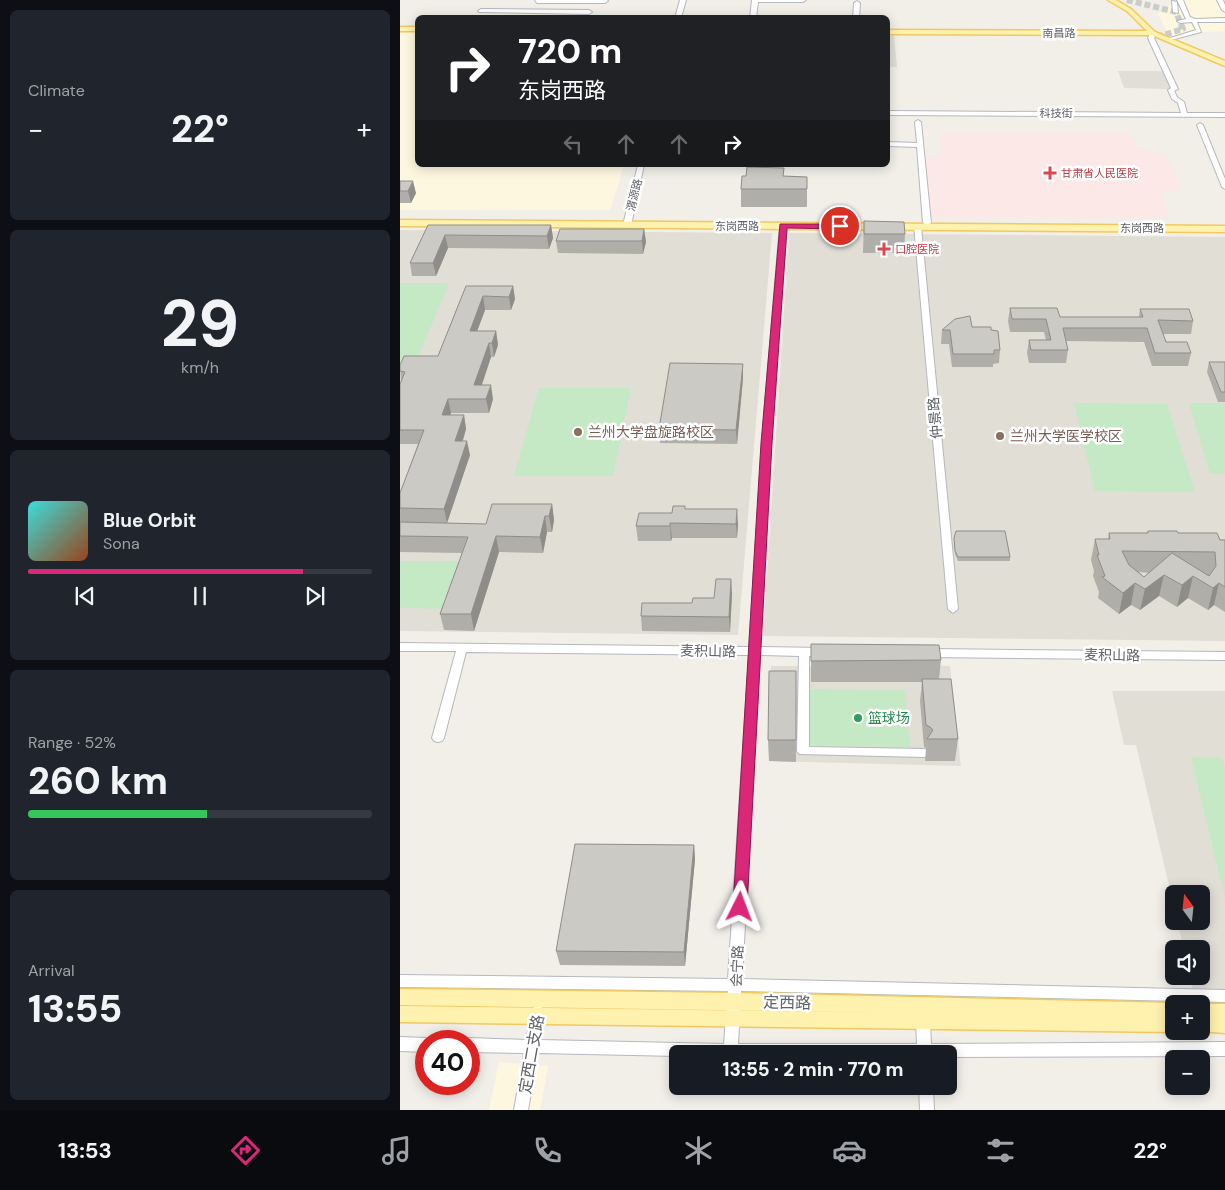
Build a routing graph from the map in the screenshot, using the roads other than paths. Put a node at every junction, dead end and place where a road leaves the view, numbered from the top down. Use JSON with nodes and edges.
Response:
{"nodes":[{"id":1,"x":537,"y":0,"type":"edge"},
{"id":2,"x":683,"y":0,"type":"edge"},
{"id":3,"x":755,"y":0,"type":"edge"},
{"id":4,"x":803,"y":0,"type":"edge"},
{"id":5,"x":1111,"y":0,"type":"edge"},
{"id":6,"x":1180,"y":0,"type":"edge"},
{"id":7,"x":1220,"y":0,"type":"edge"},
{"id":8,"x":606,"y":1,"type":"edge"},
{"id":9,"x":1174,"y":2,"type":"dead end"},
{"id":10,"x":857,"y":3,"type":"dead end"},
{"id":11,"x":1225,"y":10,"type":"edge"},
{"id":12,"x":481,"y":11,"type":"dead end"},
{"id":13,"x":589,"y":12,"type":"dead end"},
{"id":14,"x":1176,"y":12,"type":"dead end"},
{"id":15,"x":530,"y":15,"type":"edge"},
{"id":16,"x":679,"y":15,"type":"edge"},
{"id":17,"x":753,"y":15,"type":"edge"},
{"id":18,"x":856,"y":15,"type":"edge"},
{"id":19,"x":1225,"y":20,"type":"edge"},
{"id":20,"x":1180,"y":21,"type":"dead end"},
{"id":21,"x":1194,"y":21,"type":"junction"},
{"id":22,"x":400,"y":29,"type":"edge"},
{"id":23,"x":415,"y":29,"type":"edge"},
{"id":24,"x":890,"y":32,"type":"edge"},
{"id":25,"x":1153,"y":33,"type":"junction"},
{"id":26,"x":1169,"y":40,"type":"junction"},
{"id":27,"x":1225,"y":64,"type":"edge"},
{"id":28,"x":890,"y":113,"type":"edge"},
{"id":29,"x":1184,"y":114,"type":"junction"},
{"id":30,"x":1225,"y":115,"type":"edge"},
{"id":31,"x":918,"y":122,"type":"dead end"},
{"id":32,"x":1200,"y":125,"type":"dead end"},
{"id":33,"x":890,"y":144,"type":"edge"},
{"id":34,"x":920,"y":145,"type":"junction"},
{"id":35,"x":641,"y":167,"type":"edge"},
{"id":36,"x":1225,"y":187,"type":"edge"},
{"id":37,"x":400,"y":218,"type":"edge"},
{"id":38,"x":627,"y":222,"type":"junction"},
{"id":39,"x":400,"y":223,"type":"edge"},
{"id":40,"x":927,"y":223,"type":"junction"},
{"id":41,"x":1225,"y":224,"type":"edge"},
{"id":42,"x":783,"y":226,"type":"junction"},
{"id":43,"x":917,"y":227,"type":"junction"},
{"id":44,"x":1225,"y":229,"type":"edge"},
{"id":45,"x":953,"y":609,"type":"dead end"},
{"id":46,"x":400,"y":647,"type":"edge"},
{"id":47,"x":462,"y":648,"type":"junction"},
{"id":48,"x":754,"y":651,"type":"junction"},
{"id":49,"x":804,"y":652,"type":"junction"},
{"id":50,"x":834,"y":652,"type":"edge"},
{"id":51,"x":914,"y":653,"type":"edge"},
{"id":52,"x":1225,"y":656,"type":"edge"},
{"id":53,"x":438,"y":738,"type":"dead end"},
{"id":54,"x":924,"y":753,"type":"dead end"},
{"id":55,"x":400,"y":980,"type":"edge"},
{"id":56,"x":1225,"y":996,"type":"edge"},
{"id":57,"x":400,"y":997,"type":"edge"},
{"id":58,"x":541,"y":999,"type":"junction"},
{"id":59,"x":734,"y":1001,"type":"junction"},
{"id":60,"x":1165,"y":1011,"type":"edge"},
{"id":61,"x":1210,"y":1012,"type":"edge"},
{"id":62,"x":1225,"y":1012,"type":"edge"},
{"id":63,"x":400,"y":1014,"type":"edge"},
{"id":64,"x":537,"y":1017,"type":"junction"},
{"id":65,"x":923,"y":1020,"type":"junction"},
{"id":66,"x":1165,"y":1024,"type":"edge"},
{"id":67,"x":1210,"y":1024,"type":"edge"},
{"id":68,"x":1225,"y":1025,"type":"edge"},
{"id":69,"x":400,"y":1044,"type":"edge"},
{"id":70,"x":415,"y":1044,"type":"edge"},
{"id":71,"x":480,"y":1045,"type":"edge"},
{"id":72,"x":731,"y":1045,"type":"edge"},
{"id":73,"x":924,"y":1045,"type":"edge"},
{"id":74,"x":532,"y":1047,"type":"junction"},
{"id":75,"x":1225,"y":1049,"type":"edge"},
{"id":76,"x":669,"y":1050,"type":"edge"},
{"id":77,"x":957,"y":1052,"type":"edge"},
{"id":78,"x":926,"y":1095,"type":"edge"},
{"id":79,"x":521,"y":1110,"type":"edge"},
{"id":80,"x":927,"y":1110,"type":"edge"}],
"edges":[{"from":1,"to":8,"type":"street"},
{"from":1,"to":15,"type":"street"},
{"from":2,"to":16,"type":"street"},
{"from":3,"to":4,"type":"street"},
{"from":3,"to":17,"type":"street"},
{"from":5,"to":25,"type":"main road"},
{"from":6,"to":21,"type":"street"},
{"from":7,"to":11,"type":"street"},
{"from":9,"to":14,"type":"street"},
{"from":10,"to":18,"type":"street"},
{"from":12,"to":15,"type":"street"},
{"from":13,"to":15,"type":"street"},
{"from":19,"to":21,"type":"street"},
{"from":20,"to":21,"type":"street"},
{"from":21,"to":26,"type":"street"},
{"from":22,"to":23,"type":"main road"},
{"from":24,"to":25,"type":"main road","name":"南昌路"},
{"from":25,"to":26,"type":"main road","name":"南昌路"},
{"from":25,"to":29,"type":"street"},
{"from":26,"to":27,"type":"main road","name":"南昌路"},
{"from":28,"to":29,"type":"street","name":"科技街"},
{"from":29,"to":30,"type":"street","name":"科技街"},
{"from":31,"to":34,"type":"street"},
{"from":32,"to":36,"type":"street"},
{"from":33,"to":34,"type":"street"},
{"from":34,"to":40,"type":"street"},
{"from":35,"to":38,"type":"street","name":"渭源路"},
{"from":37,"to":38,"type":"main road","name":"东岗西路"},
{"from":38,"to":39,"type":"main road","name":"东岗西路"},
{"from":38,"to":40,"type":"main road","name":"东岗西路"},
{"from":38,"to":42,"type":"main road","name":"东岗西路"},
{"from":40,"to":41,"type":"main road","name":"东岗西路"},
{"from":42,"to":43,"type":"main road","name":"东岗西路"},
{"from":42,"to":48,"type":"street","name":"会宁路"},
{"from":43,"to":44,"type":"main road","name":"东岗西路"},
{"from":43,"to":45,"type":"street","name":"仲景路"},
{"from":46,"to":47,"type":"street","name":"麦积山路"},
{"from":47,"to":48,"type":"street","name":"麦积山路"},
{"from":47,"to":53,"type":"street"},
{"from":48,"to":49,"type":"street","name":"麦积山路"},
{"from":48,"to":59,"type":"street","name":"会宁路"},
{"from":49,"to":50,"type":"street","name":"麦积山路"},
{"from":49,"to":54,"type":"street"},
{"from":51,"to":52,"type":"street","name":"麦积山路"},
{"from":55,"to":59,"type":"street"},
{"from":56,"to":59,"type":"street"},
{"from":57,"to":58,"type":"main road","name":"定西路"},
{"from":58,"to":59,"type":"main road","name":"定西路"},
{"from":58,"to":64,"type":"street","name":"定西二支路"},
{"from":59,"to":60,"type":"main road","name":"定西路"},
{"from":59,"to":64,"type":"main road","name":"定西路"},
{"from":59,"to":65,"type":"main road","name":"定西路"},
{"from":59,"to":72,"type":"street","name":"会宁路"},
{"from":61,"to":62,"type":"main road"},
{"from":63,"to":64,"type":"main road","name":"定西路"},
{"from":64,"to":74,"type":"street","name":"定西二支路"},
{"from":65,"to":66,"type":"main road","name":"定西路"},
{"from":65,"to":73,"type":"street"},
{"from":67,"to":68,"type":"main road"},
{"from":69,"to":70,"type":"street"},
{"from":71,"to":74,"type":"street"},
{"from":74,"to":76,"type":"street"},
{"from":74,"to":79,"type":"street","name":"定西二支路"},
{"from":75,"to":77,"type":"street"},
{"from":78,"to":80,"type":"street"}]}
